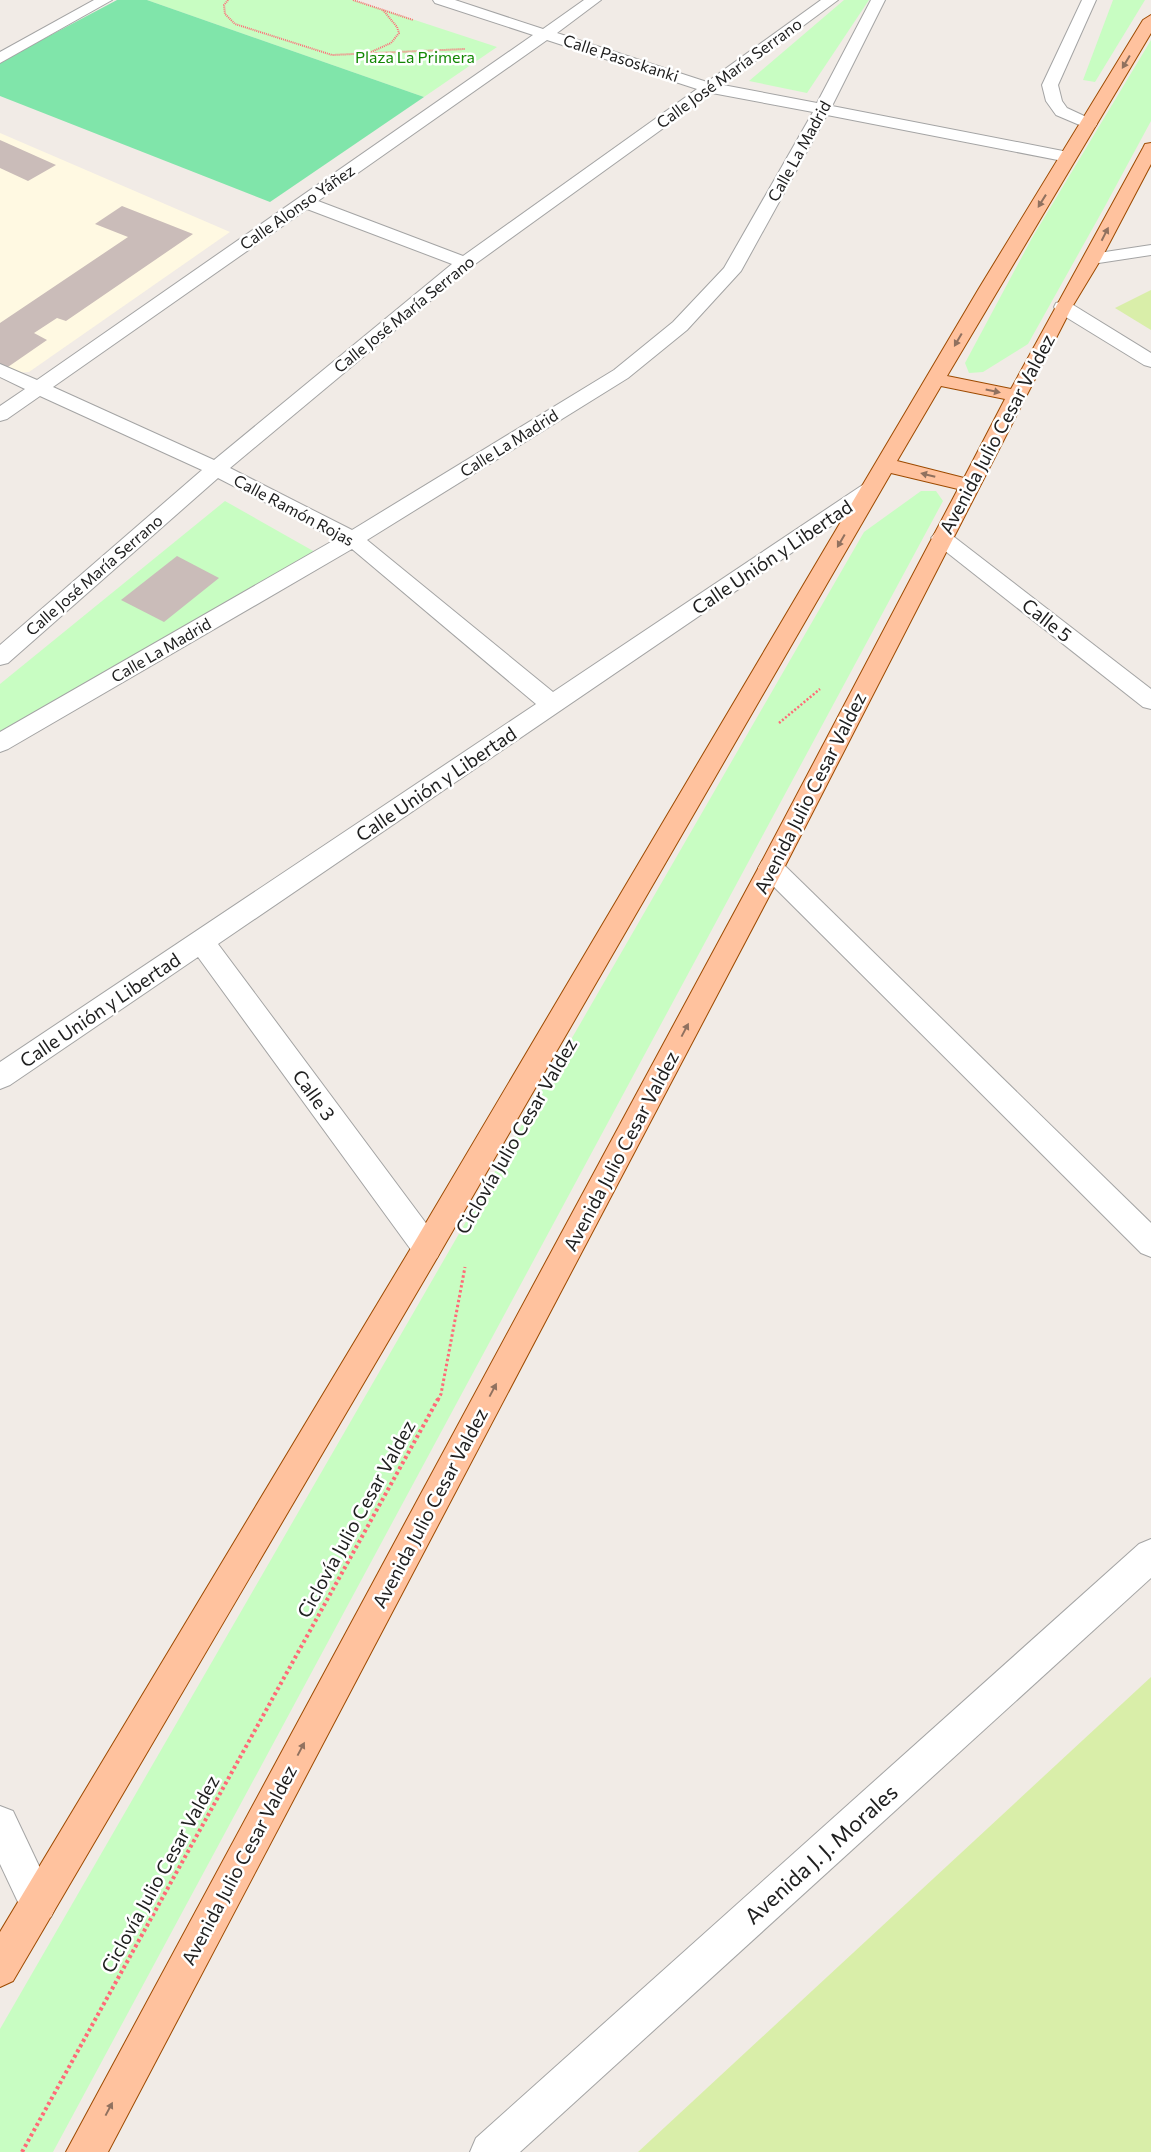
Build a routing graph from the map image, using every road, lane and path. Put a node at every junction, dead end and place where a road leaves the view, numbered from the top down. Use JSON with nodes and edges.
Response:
{"nodes":[{"id":1,"x":105,"y":0,"type":"edge"},
{"id":2,"x":228,"y":0,"type":"edge"},
{"id":3,"x":440,"y":0,"type":"edge"},
{"id":4,"x":594,"y":0,"type":"edge"},
{"id":5,"x":831,"y":0,"type":"edge"},
{"id":6,"x":878,"y":0,"type":"edge"},
{"id":7,"x":1089,"y":0,"type":"edge"},
{"id":8,"x":382,"y":9,"type":"dead end"},
{"id":9,"x":1151,"y":20,"type":"edge"},
{"id":10,"x":547,"y":33,"type":"junction"},
{"id":11,"x":366,"y":53,"type":"junction"},
{"id":12,"x":517,"y":53,"type":"junction"},
{"id":13,"x":0,"y":58,"type":"edge"},
{"id":14,"x":708,"y":87,"type":"junction"},
{"id":15,"x":822,"y":110,"type":"junction"},
{"id":16,"x":1088,"y":124,"type":"junction"},
{"id":17,"x":1151,"y":148,"type":"edge"},
{"id":18,"x":1068,"y":157,"type":"junction"},
{"id":19,"x":305,"y":202,"type":"junction"},
{"id":20,"x":1151,"y":250,"type":"edge"},
{"id":21,"x":1092,"y":259,"type":"junction"},
{"id":22,"x":465,"y":263,"type":"junction"},
{"id":23,"x":1063,"y":307,"type":"junction"},
{"id":24,"x":1151,"y":362,"type":"edge"},
{"id":25,"x":0,"y":370,"type":"edge"},
{"id":26,"x":935,"y":379,"type":"junction"},
{"id":27,"x":39,"y":387,"type":"junction"},
{"id":28,"x":1017,"y":396,"type":"junction"},
{"id":29,"x":0,"y":415,"type":"edge"},
{"id":30,"x":886,"y":465,"type":"junction"},
{"id":31,"x":216,"y":469,"type":"junction"},
{"id":32,"x":970,"y":486,"type":"junction"},
{"id":33,"x":872,"y":489,"type":"junction"},
{"id":34,"x":942,"y":538,"type":"junction"},
{"id":35,"x":353,"y":539,"type":"junction"},
{"id":36,"x":0,"y":657,"type":"edge"},
{"id":37,"x":826,"y":685,"type":"dead end"},
{"id":38,"x":1151,"y":701,"type":"edge"},
{"id":39,"x":553,"y":706,"type":"junction"},
{"id":40,"x":772,"y":729,"type":"dead end"},
{"id":41,"x":0,"y":743,"type":"edge"},
{"id":42,"x":771,"y":868,"type":"junction"},
{"id":43,"x":202,"y":942,"type":"junction"},
{"id":44,"x":0,"y":1077,"type":"edge"},
{"id":45,"x":1151,"y":1244,"type":"edge"},
{"id":46,"x":427,"y":1248,"type":"junction"},
{"id":47,"x":465,"y":1264,"type":"dead end"},
{"id":48,"x":1151,"y":1556,"type":"edge"},
{"id":49,"x":0,"y":1824,"type":"edge"},
{"id":50,"x":38,"y":1904,"type":"junction"},
{"id":51,"x":0,"y":1968,"type":"edge"},
{"id":52,"x":22,"y":2152,"type":"edge"},
{"id":53,"x":86,"y":2152,"type":"edge"},
{"id":54,"x":490,"y":2152,"type":"edge"}],
"edges":[{"from":1,"to":13,"type":"street"},
{"from":2,"to":11,"type":"path"},
{"from":3,"to":10,"type":"street","name":"Calle Pasoskanki"},
{"from":4,"to":10,"type":"street","name":"Calle Alonso Yáñez"},
{"from":5,"to":14,"type":"street","name":"Calle José María Serrano"},
{"from":6,"to":15,"type":"street","name":"Calle La Madrid"},
{"from":7,"to":16,"type":"street"},
{"from":8,"to":11,"type":"path"},
{"from":9,"to":16,"type":"main road","one_way":true},
{"from":10,"to":12,"type":"street","name":"Calle Alonso Yáñez"},
{"from":10,"to":14,"type":"street","name":"Calle Pasoskanki"},
{"from":11,"to":12,"type":"path"},
{"from":12,"to":19,"type":"street","name":"Calle Alonso Yáñez"},
{"from":14,"to":15,"type":"street","name":"Calle Pasoskanki"},
{"from":14,"to":22,"type":"street","name":"Calle José María Serrano"},
{"from":15,"to":18,"type":"street","name":"Calle Pasoskanki"},
{"from":15,"to":35,"type":"street","name":"Calle La Madrid"},
{"from":16,"to":18,"type":"main road"},
{"from":21,"to":17,"type":"main road","name":"Avenida Julio Cesar Valdez","one_way":true},
{"from":18,"to":26,"type":"main road","one_way":true},
{"from":19,"to":22,"type":"street"},
{"from":19,"to":27,"type":"street","name":"Calle Alonso Yáñez"},
{"from":20,"to":21,"type":"street"},
{"from":21,"to":23,"type":"main road","name":"Avenida Julio Cesar Valdez"},
{"from":22,"to":31,"type":"street","name":"Calle José María Serrano"},
{"from":23,"to":24,"type":"street"},
{"from":23,"to":28,"type":"main road","name":"Avenida Julio Cesar Valdez"},
{"from":25,"to":27,"type":"street","name":"Calle Ramón Rojas"},
{"from":26,"to":28,"type":"main road","one_way":true},
{"from":26,"to":30,"type":"main road"},
{"from":27,"to":29,"type":"street","name":"Calle Alonso Yáñez"},
{"from":27,"to":31,"type":"street","name":"Calle Ramón Rojas"},
{"from":28,"to":32,"type":"main road","name":"Avenida Julio Cesar Valdez"},
{"from":32,"to":30,"type":"main road","one_way":true},
{"from":30,"to":33,"type":"main road"},
{"from":31,"to":35,"type":"street","name":"Calle Ramón Rojas"},
{"from":31,"to":36,"type":"street","name":"Calle José María Serrano"},
{"from":32,"to":34,"type":"main road","name":"Avenida Julio Cesar Valdez"},
{"from":33,"to":39,"type":"street","name":"Calle Unión y Libertad"},
{"from":33,"to":46,"type":"main road","one_way":true},
{"from":34,"to":38,"type":"street","name":"Calle 5"},
{"from":34,"to":42,"type":"main road","name":"Avenida Julio Cesar Valdez"},
{"from":35,"to":39,"type":"street","name":"Calle Ramón Rojas"},
{"from":35,"to":41,"type":"street","name":"Calle La Madrid"},
{"from":37,"to":40,"type":"path"},
{"from":39,"to":43,"type":"street","name":"Calle Unión y Libertad"},
{"from":42,"to":45,"type":"street"},
{"from":53,"to":42,"type":"main road","name":"Avenida Julio Cesar Valdez","one_way":true},
{"from":43,"to":44,"type":"street","name":"Calle Unión y Libertad"},
{"from":43,"to":46,"type":"street","name":"Calle 3"},
{"from":46,"to":50,"type":"main road"},
{"from":47,"to":52,"type":"path","name":"Ciclovía Julio Cesar Valdez"},
{"from":48,"to":54,"type":"street","name":"Avenida J. J. Morales"},
{"from":49,"to":50,"type":"street"},
{"from":50,"to":51,"type":"main road"}]}
